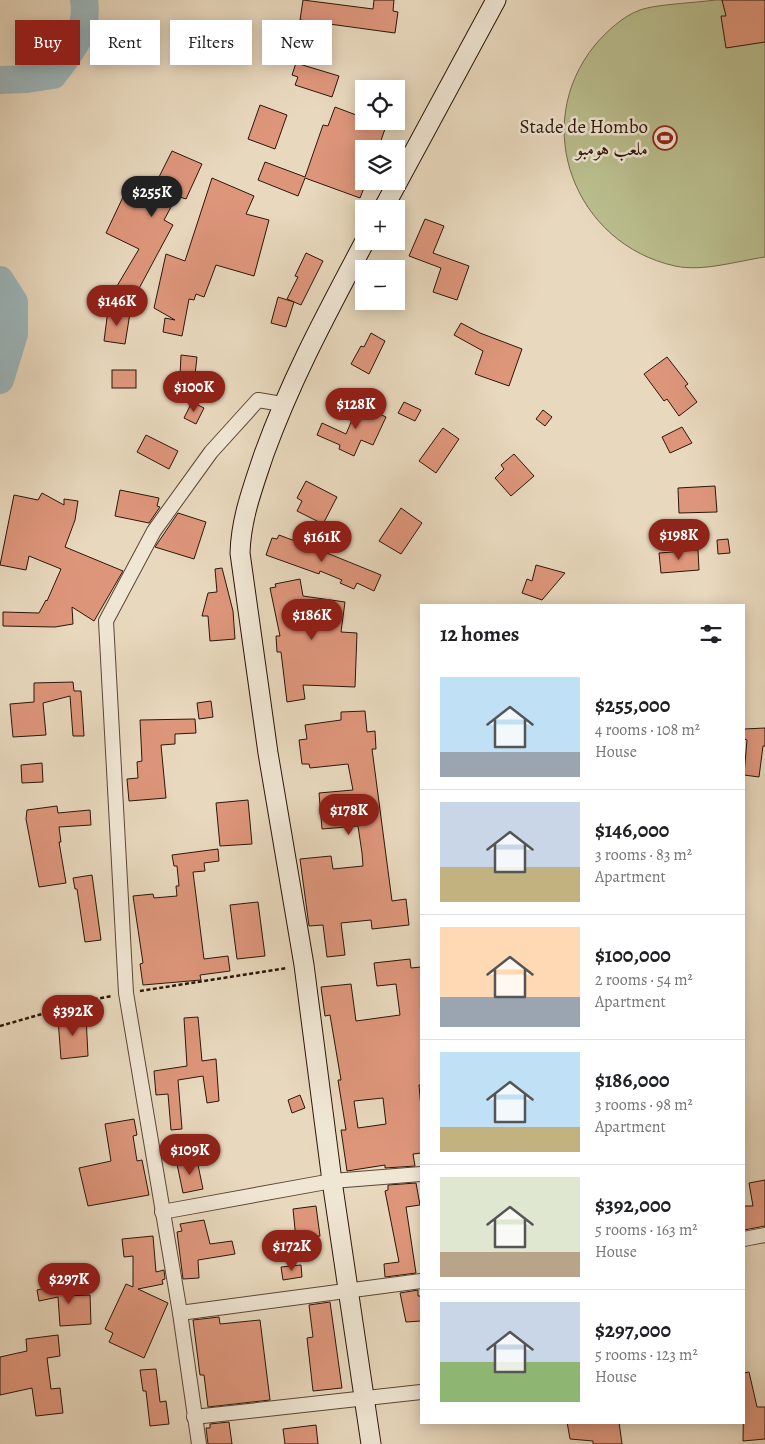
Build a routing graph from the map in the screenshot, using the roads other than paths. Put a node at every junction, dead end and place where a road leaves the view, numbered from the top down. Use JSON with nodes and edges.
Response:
{"nodes":[{"id":1,"x":496,"y":0,"type":"edge"},
{"id":2,"x":388,"y":200,"type":"edge"},
{"id":3,"x":361,"y":250,"type":"edge"},
{"id":4,"x":282,"y":404,"type":"junction"},
{"id":5,"x":420,"y":1174,"type":"edge"},
{"id":6,"x":332,"y":1181,"type":"junction"},
{"id":7,"x":162,"y":1212,"type":"junction"},
{"id":8,"x":765,"y":1235,"type":"edge"},
{"id":9,"x":745,"y":1239,"type":"edge"},
{"id":10,"x":420,"y":1281,"type":"edge"},
{"id":11,"x":348,"y":1290,"type":"junction"},
{"id":12,"x":180,"y":1313,"type":"junction"},
{"id":13,"x":420,"y":1392,"type":"edge"},
{"id":14,"x":365,"y":1397,"type":"junction"},
{"id":15,"x":194,"y":1417,"type":"junction"},
{"id":16,"x":199,"y":1444,"type":"edge"},
{"id":17,"x":372,"y":1444,"type":"edge"}],
"edges":[{"from":1,"to":2,"type":"street"},
{"from":3,"to":4,"type":"street"},
{"from":4,"to":6,"type":"street"},
{"from":4,"to":7,"type":"street"},
{"from":5,"to":6,"type":"street"},
{"from":6,"to":7,"type":"street"},
{"from":6,"to":11,"type":"street"},
{"from":7,"to":12,"type":"street"},
{"from":8,"to":9,"type":"street"},
{"from":10,"to":11,"type":"street"},
{"from":11,"to":12,"type":"street"},
{"from":11,"to":14,"type":"street"},
{"from":12,"to":15,"type":"street"},
{"from":13,"to":14,"type":"street"},
{"from":14,"to":15,"type":"street"},
{"from":14,"to":17,"type":"street"},
{"from":15,"to":16,"type":"street"}]}
